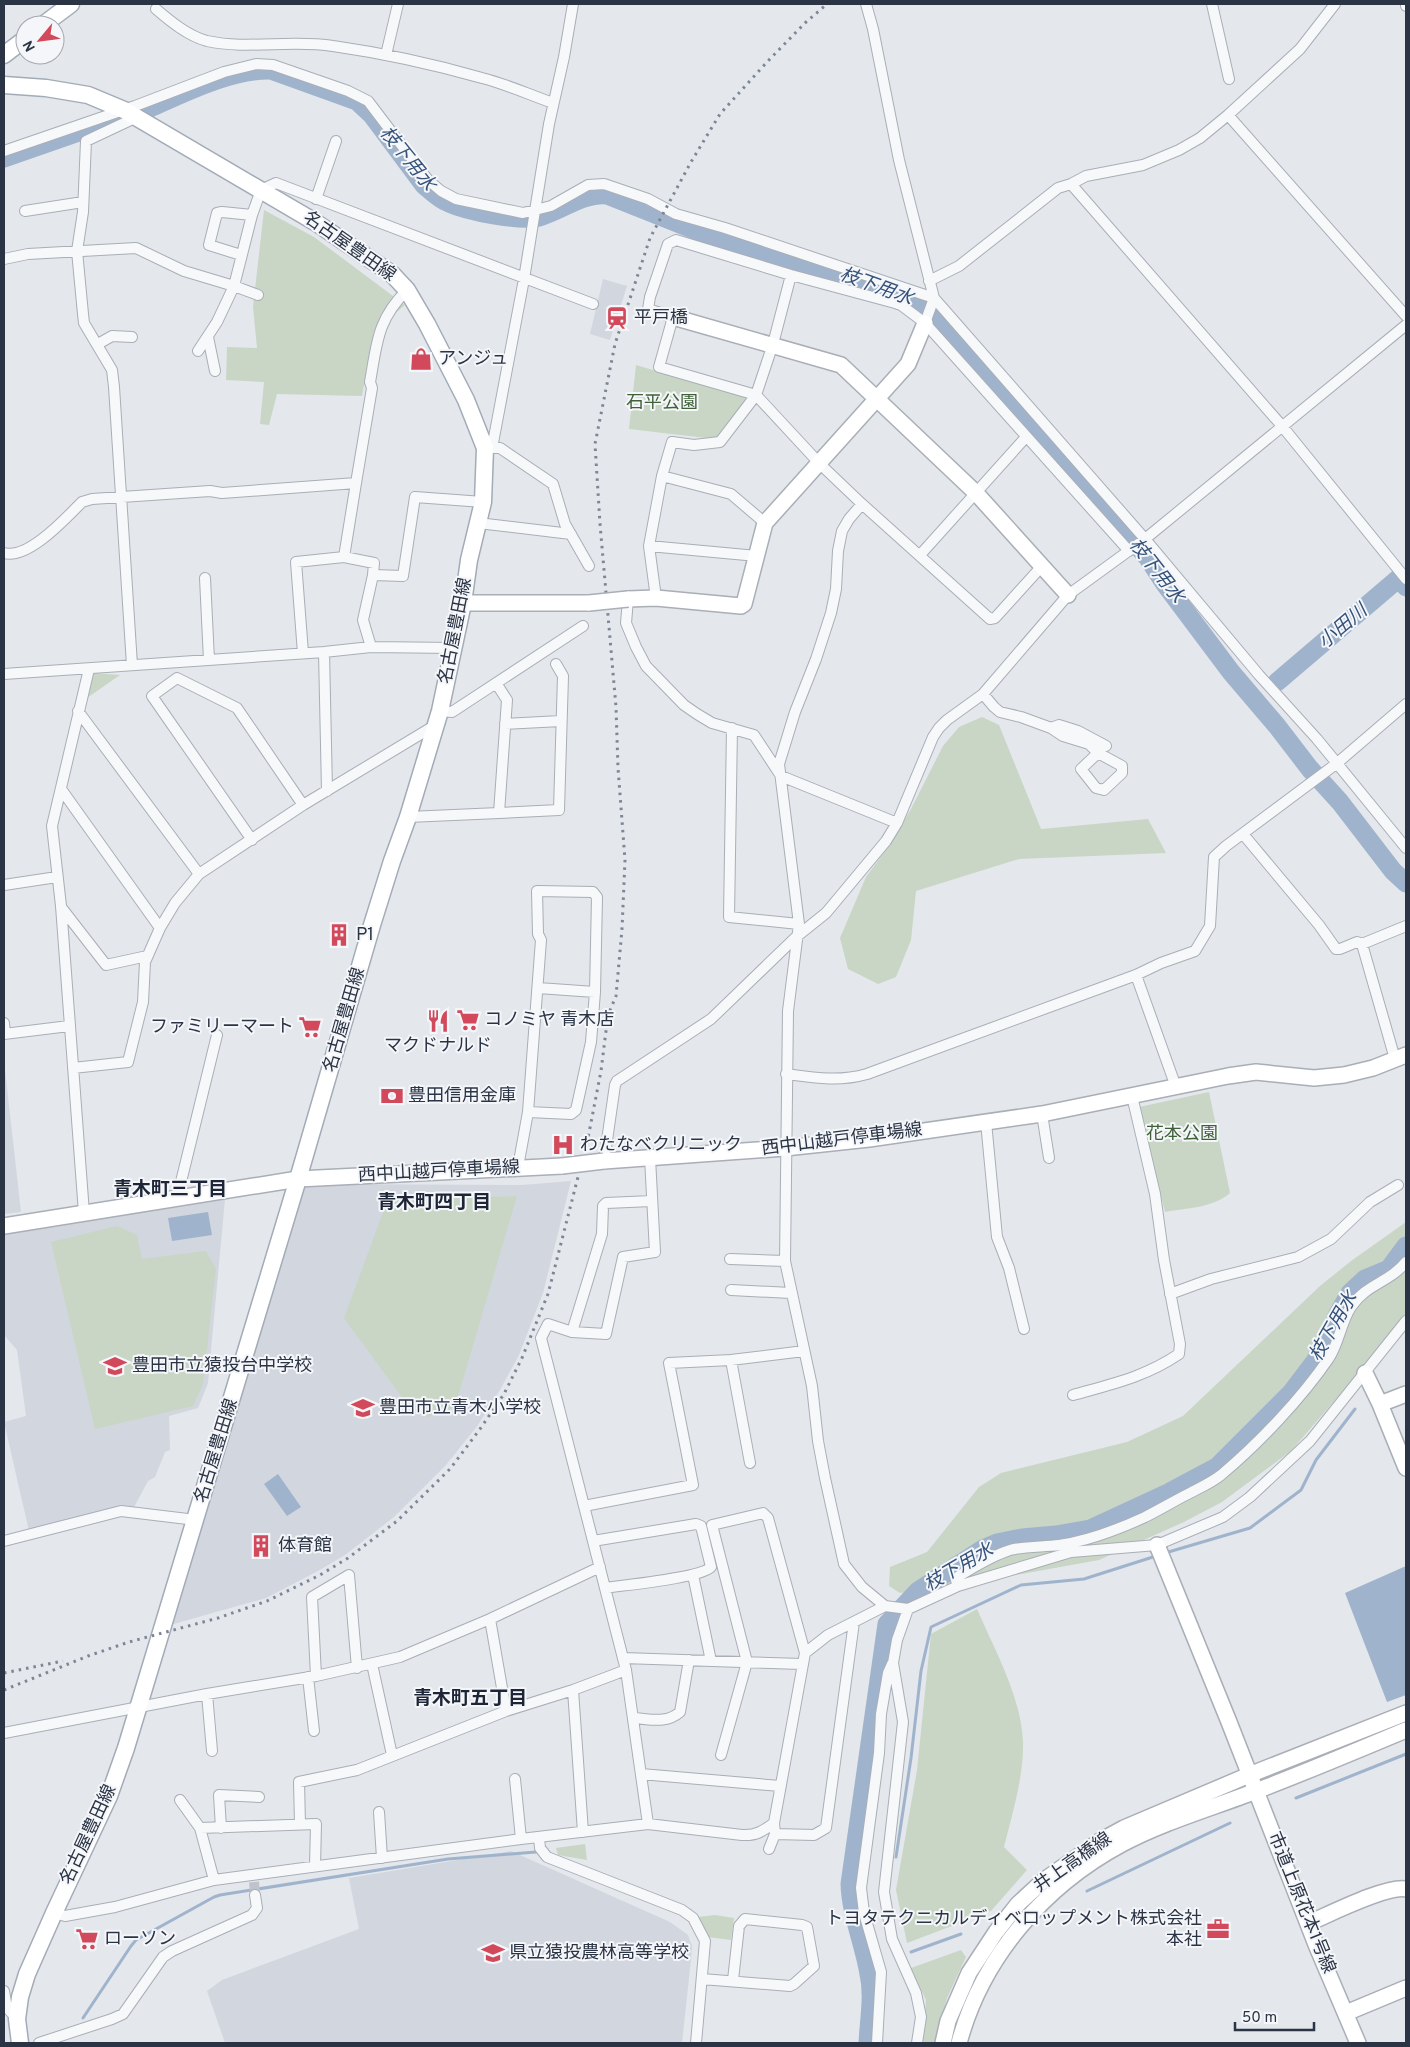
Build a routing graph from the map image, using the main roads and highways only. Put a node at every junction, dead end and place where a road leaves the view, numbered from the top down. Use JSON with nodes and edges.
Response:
{"nodes":[{"id":1,"x":71,"y":4,"type":"edge"},
{"id":2,"x":56,"y":15,"type":"edge"},
{"id":3,"x":15,"y":47,"type":"edge"},
{"id":4,"x":4,"y":55,"type":"edge"},
{"id":5,"x":4,"y":86,"type":"edge"},
{"id":6,"x":20,"y":2043,"type":"edge"}],
"edges":[{"from":1,"to":2,"type":"main road"},
{"from":3,"to":4,"type":"main road"},
{"from":5,"to":6,"type":"main road","name":"名古屋豊田線"}]}
